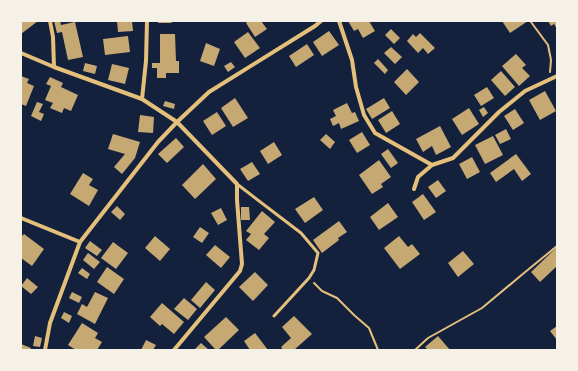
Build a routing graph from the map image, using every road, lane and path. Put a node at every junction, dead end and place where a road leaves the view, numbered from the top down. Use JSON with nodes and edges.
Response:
{"nodes":[{"id":1,"x":50,"y":21,"type":"edge"},
{"id":2,"x":147,"y":21,"type":"edge"},
{"id":3,"x":321,"y":21,"type":"edge"},
{"id":4,"x":339,"y":21,"type":"edge"},
{"id":5,"x":531,"y":22,"type":"dead end"},
{"id":6,"x":21,"y":53,"type":"edge"},
{"id":7,"x":54,"y":67,"type":"junction"},
{"id":8,"x":557,"y":76,"type":"edge"},
{"id":9,"x":548,"y":81,"type":"junction"},
{"id":10,"x":142,"y":99,"type":"junction"},
{"id":11,"x":177,"y":122,"type":"junction"},
{"id":12,"x":432,"y":165,"type":"junction"},
{"id":13,"x":237,"y":184,"type":"junction"},
{"id":14,"x":414,"y":189,"type":"dead end"},
{"id":15,"x":21,"y":218,"type":"edge"},
{"id":16,"x":80,"y":242,"type":"junction"},
{"id":17,"x":557,"y":246,"type":"edge"},
{"id":18,"x":309,"y":278,"type":"junction"},
{"id":19,"x":274,"y":316,"type":"dead end"},
{"id":20,"x":46,"y":350,"type":"edge"},
{"id":21,"x":174,"y":350,"type":"edge"},
{"id":22,"x":378,"y":350,"type":"edge"},
{"id":23,"x":415,"y":350,"type":"edge"}],
"edges":[{"from":1,"to":7,"type":"street"},
{"from":2,"to":10,"type":"street"},
{"from":3,"to":11,"type":"street"},
{"from":4,"to":12,"type":"street"},
{"from":5,"to":9,"type":"path"},
{"from":6,"to":7,"type":"street"},
{"from":7,"to":10,"type":"street"},
{"from":8,"to":9,"type":"street"},
{"from":9,"to":12,"type":"street"},
{"from":10,"to":11,"type":"street"},
{"from":11,"to":13,"type":"street"},
{"from":11,"to":16,"type":"street"},
{"from":12,"to":14,"type":"street"},
{"from":13,"to":18,"type":"lane"},
{"from":13,"to":21,"type":"street"},
{"from":15,"to":16,"type":"street"},
{"from":16,"to":20,"type":"street"},
{"from":17,"to":23,"type":"path"},
{"from":18,"to":19,"type":"lane"},
{"from":18,"to":22,"type":"path"}]}
